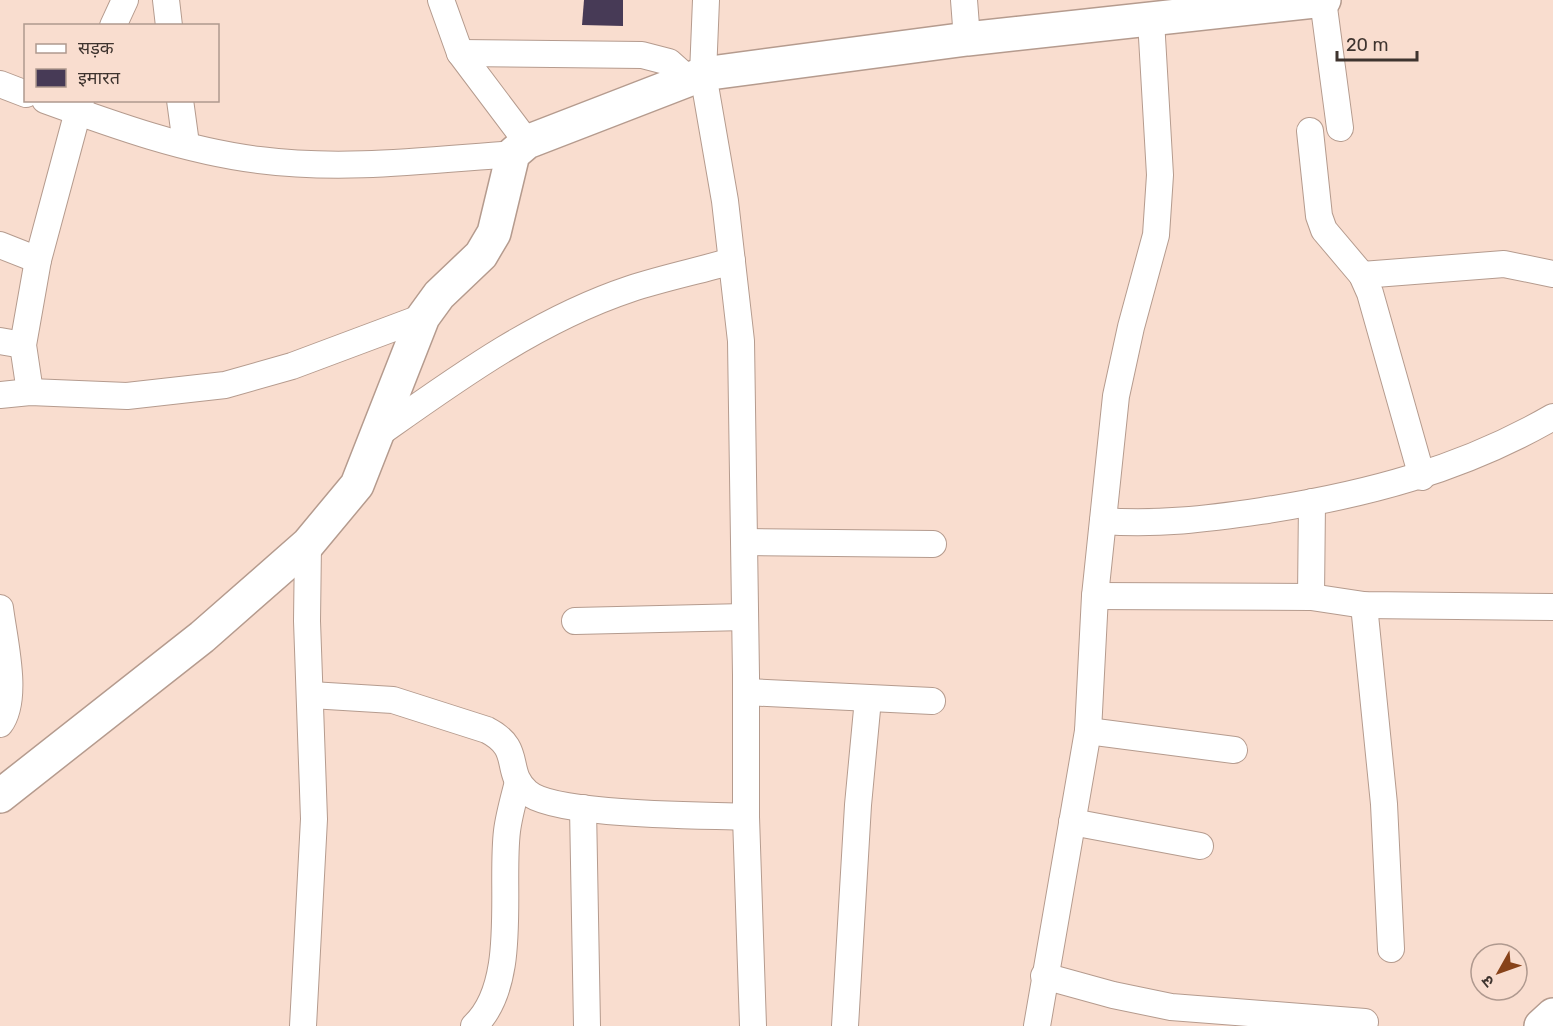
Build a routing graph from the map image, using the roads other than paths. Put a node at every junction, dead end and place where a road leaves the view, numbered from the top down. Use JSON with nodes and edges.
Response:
{"nodes":[{"id":1,"x":125,"y":0,"type":"edge"},
{"id":2,"x":166,"y":0,"type":"edge"},
{"id":3,"x":441,"y":0,"type":"edge"},
{"id":4,"x":706,"y":0,"type":"edge"},
{"id":5,"x":964,"y":0,"type":"edge"},
{"id":6,"x":1324,"y":0,"type":"edge"},
{"id":7,"x":1151,"y":20,"type":"junction"},
{"id":8,"x":114,"y":24,"type":"edge"},
{"id":9,"x":169,"y":24,"type":"edge"},
{"id":10,"x":967,"y":39,"type":"junction"},
{"id":11,"x":460,"y":53,"type":"junction"},
{"id":12,"x":696,"y":76,"type":"junction"},
{"id":13,"x":0,"y":84,"type":"edge"},
{"id":14,"x":24,"y":92,"type":"edge"},
{"id":15,"x":56,"y":102,"type":"edge"},
{"id":16,"x":180,"y":102,"type":"edge"},
{"id":17,"x":79,"y":106,"type":"edge"},
{"id":18,"x":1340,"y":128,"type":"dead end"},
{"id":19,"x":1310,"y":131,"type":"dead end"},
{"id":20,"x":186,"y":144,"type":"junction"},
{"id":21,"x":520,"y":148,"type":"junction"},
{"id":22,"x":0,"y":245,"type":"edge"},
{"id":23,"x":38,"y":260,"type":"junction"},
{"id":24,"x":732,"y":261,"type":"junction"},
{"id":25,"x":1362,"y":274,"type":"junction"},
{"id":26,"x":1553,"y":274,"type":"edge"},
{"id":27,"x":423,"y":317,"type":"junction"},
{"id":28,"x":12,"y":343,"type":"edge"},
{"id":29,"x":30,"y":392,"type":"junction"},
{"id":30,"x":0,"y":395,"type":"edge"},
{"id":31,"x":1553,"y":417,"type":"edge"},
{"id":32,"x":377,"y":435,"type":"junction"},
{"id":33,"x":1422,"y":477,"type":"junction"},
{"id":34,"x":1312,"y":502,"type":"junction"},
{"id":35,"x":1103,"y":521,"type":"junction"},
{"id":36,"x":744,"y":542,"type":"junction"},
{"id":37,"x":308,"y":544,"type":"junction"},
{"id":38,"x":933,"y":544,"type":"dead end"},
{"id":39,"x":1095,"y":596,"type":"junction"},
{"id":40,"x":1311,"y":597,"type":"junction"},
{"id":41,"x":1364,"y":605,"type":"junction"},
{"id":42,"x":1553,"y":606,"type":"edge"},
{"id":43,"x":0,"y":608,"type":"edge"},
{"id":44,"x":746,"y":617,"type":"junction"},
{"id":45,"x":575,"y":621,"type":"dead end"},
{"id":46,"x":746,"y":692,"type":"junction"},
{"id":47,"x":311,"y":695,"type":"junction"},
{"id":48,"x":868,"y":699,"type":"junction"},
{"id":49,"x":932,"y":701,"type":"dead end"},
{"id":50,"x":0,"y":724,"type":"edge"},
{"id":51,"x":1088,"y":731,"type":"junction"},
{"id":52,"x":1234,"y":750,"type":"dead end"},
{"id":53,"x":518,"y":782,"type":"junction"},
{"id":54,"x":0,"y":796,"type":"edge"},
{"id":55,"x":583,"y":808,"type":"junction"},
{"id":56,"x":746,"y":817,"type":"junction"},
{"id":57,"x":1072,"y":822,"type":"junction"},
{"id":58,"x":1200,"y":846,"type":"dead end"},
{"id":59,"x":1391,"y":949,"type":"dead end"},
{"id":60,"x":1044,"y":976,"type":"junction"},
{"id":61,"x":1553,"y":1015,"type":"edge"},
{"id":62,"x":1365,"y":1022,"type":"dead end"},
{"id":63,"x":303,"y":1026,"type":"edge"},
{"id":64,"x":474,"y":1026,"type":"edge"},
{"id":65,"x":587,"y":1026,"type":"edge"},
{"id":66,"x":753,"y":1026,"type":"edge"},
{"id":67,"x":845,"y":1026,"type":"edge"},
{"id":68,"x":1037,"y":1026,"type":"edge"},
{"id":69,"x":1541,"y":1026,"type":"edge"}],
"edges":[{"from":1,"to":8,"type":"street"},
{"from":2,"to":9,"type":"street"},
{"from":3,"to":11,"type":"street"},
{"from":4,"to":12,"type":"street"},
{"from":5,"to":10,"type":"street"},
{"from":6,"to":7,"type":"street"},
{"from":6,"to":18,"type":"street"},
{"from":7,"to":10,"type":"street"},
{"from":7,"to":35,"type":"street"},
{"from":10,"to":12,"type":"street"},
{"from":11,"to":12,"type":"street"},
{"from":11,"to":21,"type":"street"},
{"from":12,"to":21,"type":"street"},
{"from":12,"to":24,"type":"street"},
{"from":13,"to":14,"type":"street"},
{"from":15,"to":17,"type":"street"},
{"from":16,"to":20,"type":"street"},
{"from":17,"to":20,"type":"street"},
{"from":17,"to":23,"type":"street"},
{"from":19,"to":25,"type":"street"},
{"from":20,"to":21,"type":"street"},
{"from":21,"to":27,"type":"street"},
{"from":22,"to":23,"type":"street"},
{"from":23,"to":28,"type":"street"},
{"from":24,"to":32,"type":"street"},
{"from":24,"to":36,"type":"street"},
{"from":25,"to":26,"type":"street"},
{"from":25,"to":33,"type":"street"},
{"from":27,"to":29,"type":"street"},
{"from":27,"to":32,"type":"street"},
{"from":28,"to":29,"type":"street"},
{"from":29,"to":30,"type":"street"},
{"from":31,"to":33,"type":"street"},
{"from":32,"to":37,"type":"street"},
{"from":33,"to":34,"type":"street"},
{"from":34,"to":35,"type":"street"},
{"from":34,"to":40,"type":"street"},
{"from":35,"to":39,"type":"street"},
{"from":36,"to":38,"type":"street"},
{"from":36,"to":44,"type":"street"},
{"from":37,"to":47,"type":"street"},
{"from":37,"to":54,"type":"street"},
{"from":39,"to":40,"type":"street"},
{"from":39,"to":51,"type":"street"},
{"from":40,"to":41,"type":"street"},
{"from":41,"to":42,"type":"street"},
{"from":41,"to":59,"type":"street"},
{"from":43,"to":50,"type":"street"},
{"from":44,"to":45,"type":"street"},
{"from":44,"to":46,"type":"street"},
{"from":46,"to":48,"type":"street"},
{"from":46,"to":56,"type":"street"},
{"from":47,"to":53,"type":"street"},
{"from":47,"to":63,"type":"street"},
{"from":48,"to":49,"type":"street"},
{"from":48,"to":67,"type":"street"},
{"from":51,"to":52,"type":"street"},
{"from":51,"to":57,"type":"street"},
{"from":53,"to":55,"type":"street"},
{"from":53,"to":64,"type":"street"},
{"from":55,"to":56,"type":"street"},
{"from":55,"to":65,"type":"street"},
{"from":56,"to":66,"type":"street"},
{"from":57,"to":58,"type":"street"},
{"from":57,"to":60,"type":"street"},
{"from":60,"to":62,"type":"street"},
{"from":60,"to":68,"type":"street"},
{"from":61,"to":69,"type":"street"}]}
